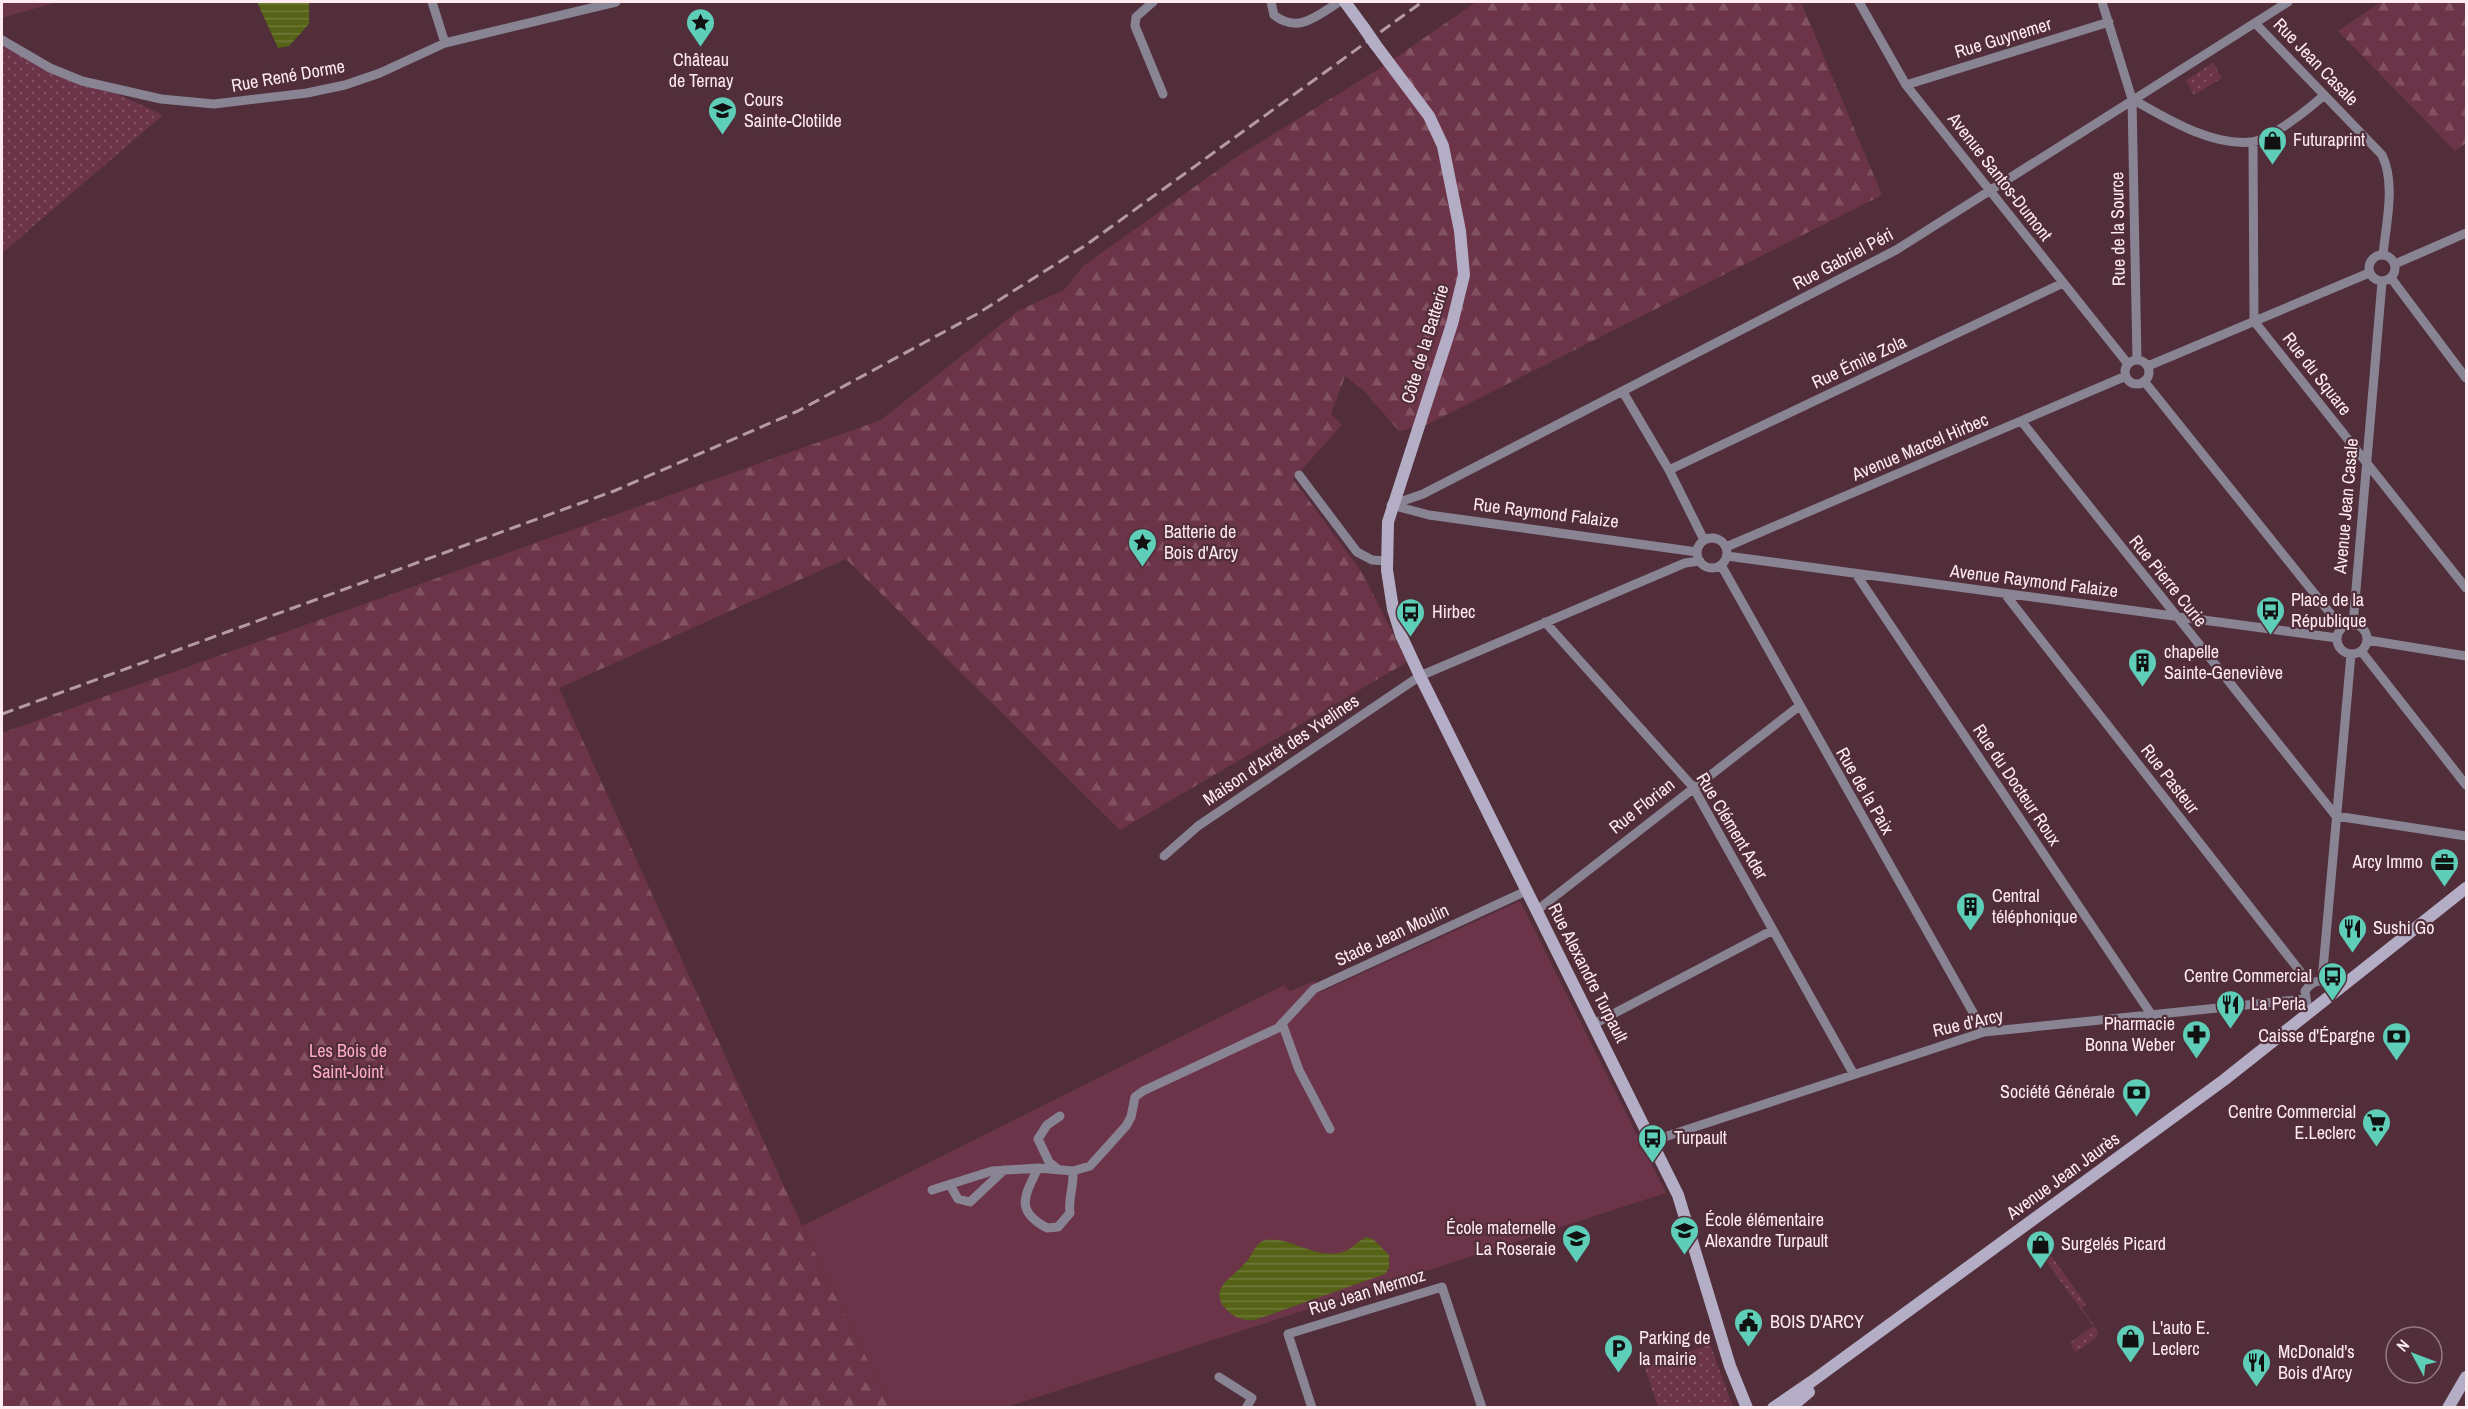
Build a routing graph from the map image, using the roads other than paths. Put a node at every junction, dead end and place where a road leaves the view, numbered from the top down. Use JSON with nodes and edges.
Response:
{"nodes":[{"id":1,"x":432,"y":2,"type":"edge"},
{"id":2,"x":616,"y":2,"type":"edge"},
{"id":3,"x":1153,"y":2,"type":"edge"},
{"id":4,"x":1271,"y":2,"type":"edge"},
{"id":5,"x":1340,"y":2,"type":"edge"},
{"id":6,"x":1345,"y":2,"type":"edge"},
{"id":7,"x":1859,"y":2,"type":"edge"},
{"id":8,"x":2102,"y":2,"type":"edge"},
{"id":9,"x":2288,"y":2,"type":"edge"},
{"id":10,"x":2109,"y":22,"type":"junction"},
{"id":11,"x":2255,"y":23,"type":"junction"},
{"id":12,"x":2,"y":40,"type":"edge"},
{"id":13,"x":445,"y":43,"type":"junction"},
{"id":14,"x":1906,"y":85,"type":"junction"},
{"id":15,"x":1163,"y":94,"type":"dead end"},
{"id":16,"x":2324,"y":95,"type":"junction"},
{"id":17,"x":2132,"y":99,"type":"junction"},
{"id":18,"x":2253,"y":142,"type":"junction"},
{"id":19,"x":1990,"y":190,"type":"junction"},
{"id":20,"x":2466,"y":234,"type":"edge"},
{"id":21,"x":2383,"y":255,"type":"junction"},
{"id":22,"x":2395,"y":264,"type":"junction"},
{"id":23,"x":2369,"y":273,"type":"junction"},
{"id":24,"x":2386,"y":280,"type":"junction"},
{"id":25,"x":2063,"y":283,"type":"junction"},
{"id":26,"x":2254,"y":321,"type":"junction"},
{"id":27,"x":2133,"y":362,"type":"junction"},
{"id":28,"x":2148,"y":366,"type":"junction"},
{"id":29,"x":2126,"y":376,"type":"junction"},
{"id":30,"x":2466,"y":378,"type":"edge"},
{"id":31,"x":2145,"y":381,"type":"junction"},
{"id":32,"x":1623,"y":392,"type":"junction"},
{"id":33,"x":2022,"y":422,"type":"junction"},
{"id":34,"x":2366,"y":462,"type":"junction"},
{"id":35,"x":1669,"y":470,"type":"junction"},
{"id":36,"x":1299,"y":475,"type":"dead end"},
{"id":37,"x":1401,"y":476,"type":"joint"},
{"id":38,"x":1391,"y":506,"type":"junction"},
{"id":39,"x":1704,"y":540,"type":"junction"},
{"id":40,"x":1726,"y":552,"type":"junction"},
{"id":41,"x":1699,"y":556,"type":"junction"},
{"id":42,"x":1387,"y":561,"type":"junction"},
{"id":43,"x":1721,"y":565,"type":"junction"},
{"id":44,"x":1856,"y":574,"type":"junction"},
{"id":45,"x":2466,"y":588,"type":"edge"},
{"id":46,"x":2005,"y":594,"type":"junction"},
{"id":47,"x":2175,"y":616,"type":"junction"},
{"id":48,"x":1545,"y":622,"type":"junction"},
{"id":49,"x":2353,"y":625,"type":"junction"},
{"id":50,"x":2342,"y":628,"type":"junction"},
{"id":51,"x":2337,"y":638,"type":"junction"},
{"id":52,"x":2367,"y":640,"type":"junction"},
{"id":53,"x":2361,"y":651,"type":"junction"},
{"id":54,"x":2351,"y":654,"type":"junction"},
{"id":55,"x":2466,"y":656,"type":"edge"},
{"id":56,"x":1420,"y":676,"type":"junction"},
{"id":57,"x":1798,"y":707,"type":"junction"},
{"id":58,"x":2466,"y":786,"type":"edge"},
{"id":59,"x":1693,"y":787,"type":"junction"},
{"id":60,"x":2336,"y":816,"type":"junction"},
{"id":61,"x":2466,"y":836,"type":"edge"},
{"id":62,"x":1164,"y":856,"type":"dead end"},
{"id":63,"x":2466,"y":888,"type":"edge"},
{"id":64,"x":1526,"y":891,"type":"junction"},
{"id":65,"x":1536,"y":912,"type":"junction"},
{"id":66,"x":1773,"y":930,"type":"junction"},
{"id":67,"x":2322,"y":981,"type":"junction"},
{"id":68,"x":2310,"y":984,"type":"junction"},
{"id":69,"x":2337,"y":991,"type":"junction"},
{"id":70,"x":2305,"y":999,"type":"junction"},
{"id":71,"x":2313,"y":1010,"type":"junction"},
{"id":72,"x":2151,"y":1014,"type":"junction"},
{"id":73,"x":1282,"y":1023,"type":"junction"},
{"id":74,"x":1594,"y":1024,"type":"junction"},
{"id":75,"x":1984,"y":1032,"type":"junction"},
{"id":76,"x":1853,"y":1073,"type":"junction"},
{"id":77,"x":1060,"y":1116,"type":"dead end"},
{"id":78,"x":1330,"y":1129,"type":"dead end"},
{"id":79,"x":1652,"y":1142,"type":"junction"},
{"id":80,"x":1038,"y":1168,"type":"junction"},
{"id":81,"x":1004,"y":1170,"type":"junction"},
{"id":82,"x":1059,"y":1170,"type":"junction"},
{"id":83,"x":1073,"y":1171,"type":"junction"},
{"id":84,"x":950,"y":1185,"type":"junction"},
{"id":85,"x":932,"y":1190,"type":"dead end"},
{"id":86,"x":1847,"y":1356,"type":"junction"},
{"id":87,"x":1219,"y":1377,"type":"dead end"},
{"id":88,"x":2466,"y":1377,"type":"edge"},
{"id":89,"x":1246,"y":1407,"type":"edge"},
{"id":90,"x":1312,"y":1407,"type":"edge"},
{"id":91,"x":1482,"y":1407,"type":"edge"},
{"id":92,"x":1747,"y":1407,"type":"edge"},
{"id":93,"x":1773,"y":1407,"type":"edge"},
{"id":94,"x":1790,"y":1407,"type":"edge"},
{"id":95,"x":2448,"y":1407,"type":"edge"}],
"edges":[{"from":1,"to":13,"type":"street"},
{"from":2,"to":13,"type":"street","name":"Rue René Dorme"},
{"from":3,"to":15,"type":"street"},
{"from":4,"to":5,"type":"street"},
{"from":6,"to":37,"type":"main road","name":"Côte de la Batterie","bridge":true},
{"from":7,"to":14,"type":"street","name":"Avenue Santos-Dumont"},
{"from":8,"to":10,"type":"street","name":"Rue de la Source"},
{"from":9,"to":11,"type":"street","name":"Rue Gabriel Péri"},
{"from":10,"to":14,"type":"street","name":"Rue Guynemer"},
{"from":10,"to":17,"type":"street","name":"Rue de la Source"},
{"from":11,"to":16,"type":"street","name":"Rue Jean Casale"},
{"from":11,"to":17,"type":"street","name":"Rue Gabriel Péri"},
{"from":12,"to":13,"type":"street","name":"Rue René Dorme"},
{"from":14,"to":19,"type":"street","name":"Avenue Santos-Dumont"},
{"from":16,"to":18,"type":"street"},
{"from":16,"to":21,"type":"street","name":"Rue Jean Casale"},
{"from":17,"to":18,"type":"street"},
{"from":17,"to":19,"type":"street","name":"Rue Gabriel Péri"},
{"from":17,"to":27,"type":"street","name":"Rue de la Source"},
{"from":18,"to":26,"type":"street"},
{"from":19,"to":25,"type":"street","name":"Avenue Santos-Dumont"},
{"from":19,"to":32,"type":"street","name":"Rue Gabriel Péri"},
{"from":20,"to":22,"type":"street"},
{"from":21,"to":22,"type":"street"},
{"from":21,"to":23,"type":"street"},
{"from":22,"to":24,"type":"street"},
{"from":23,"to":24,"type":"street"},
{"from":23,"to":26,"type":"street"},
{"from":24,"to":30,"type":"street"},
{"from":24,"to":34,"type":"street","name":"Avenue Jean Casale"},
{"from":25,"to":27,"type":"street","name":"Avenue Santos-Dumont"},
{"from":25,"to":35,"type":"street","name":"Rue Émile Zola"},
{"from":26,"to":28,"type":"street"},
{"from":26,"to":34,"type":"street","name":"Rue du Square"},
{"from":27,"to":28,"type":"street"},
{"from":27,"to":29,"type":"street"},
{"from":28,"to":31,"type":"street"},
{"from":29,"to":31,"type":"street"},
{"from":29,"to":33,"type":"street","name":"Avenue Marcel Hirbec"},
{"from":31,"to":50,"type":"street"},
{"from":32,"to":35,"type":"street"},
{"from":32,"to":38,"type":"street","name":"Rue Gabriel Péri"},
{"from":33,"to":40,"type":"street","name":"Avenue Marcel Hirbec"},
{"from":33,"to":47,"type":"street","name":"Rue Pierre Curie"},
{"from":34,"to":45,"type":"street","name":"Rue du Square"},
{"from":34,"to":49,"type":"street","name":"Avenue Jean Casale"},
{"from":35,"to":39,"type":"street"},
{"from":36,"to":42,"type":"street"},
{"from":37,"to":38,"type":"main road","name":"Rue Alexandre Turpault"},
{"from":38,"to":41,"type":"street","name":"Rue Raymond Falaize"},
{"from":38,"to":42,"type":"main road","name":"Rue Alexandre Turpault"},
{"from":39,"to":40,"type":"street"},
{"from":39,"to":41,"type":"street"},
{"from":40,"to":43,"type":"street"},
{"from":40,"to":44,"type":"street","name":"Avenue Raymond Falaize"},
{"from":41,"to":43,"type":"street"},
{"from":41,"to":48,"type":"street"},
{"from":42,"to":56,"type":"main road","name":"Rue Alexandre Turpault"},
{"from":43,"to":57,"type":"street","name":"Rue de la Paix"},
{"from":44,"to":46,"type":"street","name":"Avenue Raymond Falaize"},
{"from":44,"to":72,"type":"street","name":"Rue du Docteur Roux"},
{"from":46,"to":47,"type":"street","name":"Avenue Raymond Falaize"},
{"from":46,"to":68,"type":"street","name":"Rue Pasteur"},
{"from":47,"to":51,"type":"street","name":"Avenue Raymond Falaize"},
{"from":47,"to":60,"type":"street","name":"Rue Pierre Curie"},
{"from":48,"to":56,"type":"street"},
{"from":48,"to":59,"type":"street","name":"Rue Clément Ader"},
{"from":49,"to":50,"type":"street"},
{"from":49,"to":52,"type":"street"},
{"from":50,"to":51,"type":"street"},
{"from":51,"to":54,"type":"street"},
{"from":52,"to":53,"type":"street"},
{"from":52,"to":55,"type":"street"},
{"from":53,"to":54,"type":"street"},
{"from":53,"to":58,"type":"street"},
{"from":54,"to":60,"type":"street"},
{"from":56,"to":62,"type":"street","name":"Maison d'Arrêt des Yvelines"},
{"from":56,"to":64,"type":"main road","name":"Rue Alexandre Turpault"},
{"from":57,"to":59,"type":"street","name":"Rue Florian"},
{"from":57,"to":75,"type":"street","name":"Rue de la Paix"},
{"from":59,"to":65,"type":"street","name":"Rue Florian"},
{"from":59,"to":66,"type":"street","name":"Rue Clément Ader"},
{"from":60,"to":61,"type":"street"},
{"from":60,"to":67,"type":"street"},
{"from":63,"to":69,"type":"main road","name":"Avenue Jean Jaurès"},
{"from":64,"to":65,"type":"main road","name":"Rue Alexandre Turpault"},
{"from":64,"to":73,"type":"street","name":"Stade Jean Moulin"},
{"from":65,"to":74,"type":"main road","name":"Rue Alexandre Turpault"},
{"from":66,"to":74,"type":"street"},
{"from":66,"to":76,"type":"street","name":"Rue Clément Ader"},
{"from":67,"to":68,"type":"street"},
{"from":67,"to":69,"type":"street"},
{"from":68,"to":70,"type":"street"},
{"from":69,"to":71,"type":"main road","name":"Avenue Jean Jaurès"},
{"from":70,"to":71,"type":"street"},
{"from":70,"to":72,"type":"street","name":"Rue d'Arcy"},
{"from":71,"to":86,"type":"main road","name":"Avenue Jean Jaurès"},
{"from":72,"to":75,"type":"street","name":"Rue d'Arcy"},
{"from":73,"to":78,"type":"street"},
{"from":73,"to":83,"type":"street","name":"Stade Jean Moulin"},
{"from":74,"to":79,"type":"main road","name":"Rue Alexandre Turpault"},
{"from":75,"to":76,"type":"street","name":"Rue d'Arcy"},
{"from":76,"to":79,"type":"street","name":"Rue d'Arcy"},
{"from":77,"to":82,"type":"street"},
{"from":79,"to":92,"type":"main road","name":"Rue Alexandre Turpault"},
{"from":80,"to":81,"type":"street"},
{"from":80,"to":82,"type":"street"},
{"from":80,"to":83,"type":"street"},
{"from":81,"to":84,"type":"street"},
{"from":81,"to":84,"type":"street"},
{"from":82,"to":83,"type":"street"},
{"from":84,"to":85,"type":"street"},
{"from":86,"to":93,"type":"main road","name":"Avenue Jean Jaurès"},
{"from":86,"to":94,"type":"main road","name":"Avenue Jean Jaurès"},
{"from":87,"to":89,"type":"street"},
{"from":88,"to":95,"type":"main road"},
{"from":90,"to":91,"type":"street","name":"Rue Jean Mermoz"}]}
